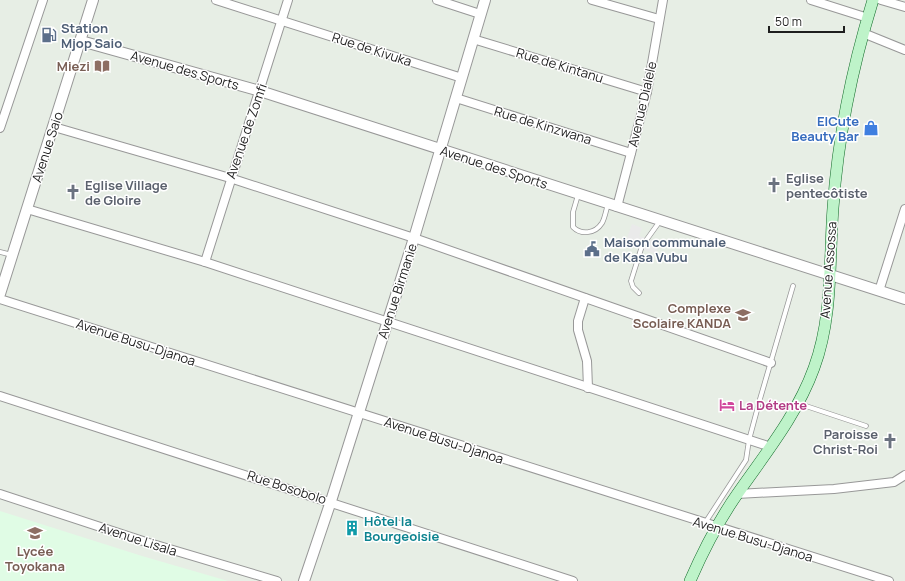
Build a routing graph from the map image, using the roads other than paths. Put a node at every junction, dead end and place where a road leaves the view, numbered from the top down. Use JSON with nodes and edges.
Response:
{"nodes":[{"id":1,"x":44,"y":0,"type":"edge"},
{"id":2,"x":93,"y":0,"type":"edge"},
{"id":3,"x":216,"y":0,"type":"edge"},
{"id":4,"x":288,"y":0,"type":"edge"},
{"id":5,"x":437,"y":0,"type":"edge"},
{"id":6,"x":485,"y":0,"type":"edge"},
{"id":7,"x":592,"y":0,"type":"edge"},
{"id":8,"x":663,"y":0,"type":"edge"},
{"id":9,"x":811,"y":0,"type":"edge"},
{"id":10,"x":873,"y":0,"type":"edge"},
{"id":11,"x":881,"y":0,"type":"edge"},
{"id":12,"x":905,"y":7,"type":"edge"},
{"id":13,"x":480,"y":14,"type":"junction"},
{"id":14,"x":868,"y":18,"type":"junction"},
{"id":15,"x":659,"y":19,"type":"junction"},
{"id":16,"x":282,"y":20,"type":"junction"},
{"id":17,"x":863,"y":32,"type":"junction"},
{"id":18,"x":473,"y":39,"type":"junction"},
{"id":19,"x":81,"y":41,"type":"junction"},
{"id":20,"x":905,"y":50,"type":"edge"},
{"id":21,"x":462,"y":78,"type":"junction"},
{"id":22,"x":260,"y":91,"type":"junction"},
{"id":23,"x":647,"y":92,"type":"junction"},
{"id":24,"x":456,"y":98,"type":"junction"},
{"id":25,"x":54,"y":127,"type":"junction"},
{"id":26,"x":0,"y":128,"type":"edge"},
{"id":27,"x":441,"y":150,"type":"junction"},
{"id":28,"x":631,"y":153,"type":"junction"},
{"id":29,"x":230,"y":178,"type":"junction"},
{"id":30,"x":578,"y":195,"type":"junction"},
{"id":31,"x":613,"y":206,"type":"junction"},
{"id":32,"x":28,"y":209,"type":"junction"},
{"id":33,"x":905,"y":209,"type":"edge"},
{"id":34,"x":660,"y":221,"type":"junction"},
{"id":35,"x":414,"y":238,"type":"junction"},
{"id":36,"x":0,"y":252,"type":"edge"},
{"id":37,"x":13,"y":255,"type":"junction"},
{"id":38,"x":205,"y":262,"type":"junction"},
{"id":39,"x":830,"y":276,"type":"junction"},
{"id":40,"x":793,"y":286,"type":"dead end"},
{"id":41,"x":878,"y":291,"type":"junction"},
{"id":42,"x":639,"y":293,"type":"dead end"},
{"id":43,"x":0,"y":294,"type":"edge"},
{"id":44,"x":585,"y":298,"type":"junction"},
{"id":45,"x":0,"y":299,"type":"edge"},
{"id":46,"x":905,"y":299,"type":"edge"},
{"id":47,"x":387,"y":322,"type":"junction"},
{"id":48,"x":771,"y":363,"type":"junction"},
{"id":49,"x":588,"y":388,"type":"junction"},
{"id":50,"x":0,"y":396,"type":"edge"},
{"id":51,"x":797,"y":403,"type":"junction"},
{"id":52,"x":359,"y":413,"type":"junction"},
{"id":53,"x":866,"y":426,"type":"dead end"},
{"id":54,"x":749,"y":440,"type":"junction"},
{"id":55,"x":771,"y":447,"type":"junction"},
{"id":56,"x":905,"y":475,"type":"edge"},
{"id":57,"x":894,"y":482,"type":"junction"},
{"id":58,"x":905,"y":485,"type":"edge"},
{"id":59,"x":0,"y":494,"type":"edge"},
{"id":60,"x":737,"y":494,"type":"junction"},
{"id":61,"x":331,"y":502,"type":"junction"},
{"id":62,"x":705,"y":524,"type":"junction"},
{"id":63,"x":717,"y":527,"type":"junction"},
{"id":64,"x":277,"y":581,"type":"edge"},
{"id":65,"x":304,"y":581,"type":"edge"},
{"id":66,"x":573,"y":581,"type":"edge"},
{"id":67,"x":690,"y":581,"type":"edge"},
{"id":68,"x":889,"y":581,"type":"edge"}],
"edges":[{"from":1,"to":26,"type":"street"},
{"from":2,"to":19,"type":"street","name":"Avenue Saio"},
{"from":3,"to":16,"type":"street","name":"Rue de Kivuka"},
{"from":4,"to":16,"type":"street","name":"Avenue de Zomfi"},
{"from":5,"to":13,"type":"street"},
{"from":6,"to":13,"type":"street","name":"Avenue Birmanie"},
{"from":7,"to":15,"type":"street"},
{"from":8,"to":15,"type":"street","name":"Avenue Dialele"},
{"from":9,"to":14,"type":"street"},
{"from":10,"to":14,"type":"main road","name":"Avenue Assossa"},
{"from":11,"to":12,"type":"street"},
{"from":13,"to":18,"type":"street","name":"Avenue Birmanie"},
{"from":14,"to":17,"type":"main road","name":"Avenue Assossa"},
{"from":15,"to":23,"type":"street","name":"Avenue Dialele"},
{"from":16,"to":21,"type":"street","name":"Rue de Kivuka"},
{"from":16,"to":22,"type":"street","name":"Avenue de Zomfi"},
{"from":17,"to":20,"type":"street"},
{"from":17,"to":39,"type":"main road","name":"Avenue Assossa"},
{"from":18,"to":21,"type":"street","name":"Avenue Birmanie"},
{"from":18,"to":23,"type":"street","name":"Rue de Kintanu"},
{"from":19,"to":22,"type":"street","name":"Avenue des Sports"},
{"from":19,"to":25,"type":"street","name":"Avenue Saio"},
{"from":21,"to":24,"type":"street","name":"Avenue Birmanie"},
{"from":22,"to":27,"type":"street","name":"Avenue des Sports"},
{"from":22,"to":29,"type":"street","name":"Avenue de Zomfi"},
{"from":23,"to":28,"type":"street","name":"Avenue Dialele"},
{"from":24,"to":27,"type":"street","name":"Avenue Birmanie"},
{"from":24,"to":28,"type":"street","name":"Rue de Kinzwana"},
{"from":25,"to":29,"type":"street"},
{"from":25,"to":32,"type":"street","name":"Avenue Saio"},
{"from":27,"to":30,"type":"street","name":"Avenue des Sports"},
{"from":27,"to":35,"type":"street","name":"Avenue Birmanie"},
{"from":28,"to":31,"type":"street","name":"Avenue Dialele"},
{"from":29,"to":35,"type":"street"},
{"from":29,"to":38,"type":"street","name":"Avenue de Zomfi"},
{"from":30,"to":31,"type":"street","name":"Avenue des Sports"},
{"from":30,"to":31,"type":"lane"},
{"from":31,"to":34,"type":"street","name":"Avenue des Sports"},
{"from":32,"to":37,"type":"street","name":"Avenue Saio"},
{"from":32,"to":38,"type":"street"},
{"from":33,"to":41,"type":"street"},
{"from":34,"to":39,"type":"street","name":"Avenue des Sports"},
{"from":34,"to":42,"type":"lane"},
{"from":35,"to":44,"type":"street"},
{"from":35,"to":47,"type":"street","name":"Avenue Birmanie"},
{"from":36,"to":37,"type":"lane"},
{"from":37,"to":43,"type":"street","name":"Avenue Saio"},
{"from":38,"to":47,"type":"street"},
{"from":39,"to":41,"type":"street","name":"Avenue des Sports"},
{"from":39,"to":51,"type":"main road","name":"Avenue Assossa"},
{"from":40,"to":48,"type":"lane"},
{"from":41,"to":46,"type":"street","name":"Avenue des Sports"},
{"from":44,"to":48,"type":"street"},
{"from":44,"to":49,"type":"street"},
{"from":45,"to":52,"type":"street","name":"Avenue Busu-Djanoa"},
{"from":47,"to":49,"type":"street"},
{"from":47,"to":52,"type":"street","name":"Avenue Birmanie"},
{"from":48,"to":54,"type":"lane"},
{"from":49,"to":54,"type":"street"},
{"from":50,"to":61,"type":"street","name":"Rue Bosobolo"},
{"from":51,"to":53,"type":"lane"},
{"from":51,"to":55,"type":"main road","name":"Avenue Assossa"},
{"from":52,"to":61,"type":"street","name":"Avenue Birmanie"},
{"from":52,"to":62,"type":"street","name":"Avenue Busu-Djanoa"},
{"from":54,"to":55,"type":"street"},
{"from":54,"to":62,"type":"lane"},
{"from":55,"to":60,"type":"main road","name":"Avenue Assossa"},
{"from":56,"to":57,"type":"street"},
{"from":57,"to":58,"type":"street"},
{"from":57,"to":60,"type":"street"},
{"from":59,"to":64,"type":"street","name":"Avenue Lisala"},
{"from":60,"to":63,"type":"main road","name":"Avenue Assossa"},
{"from":61,"to":65,"type":"street","name":"Avenue Birmanie"},
{"from":61,"to":66,"type":"street","name":"Rue Bosobolo"},
{"from":62,"to":63,"type":"street","name":"Avenue Busu-Djanoa"},
{"from":63,"to":67,"type":"main road","name":"Avenue Assossa"},
{"from":63,"to":68,"type":"street","name":"Avenue Busu-Djanoa"}]}
